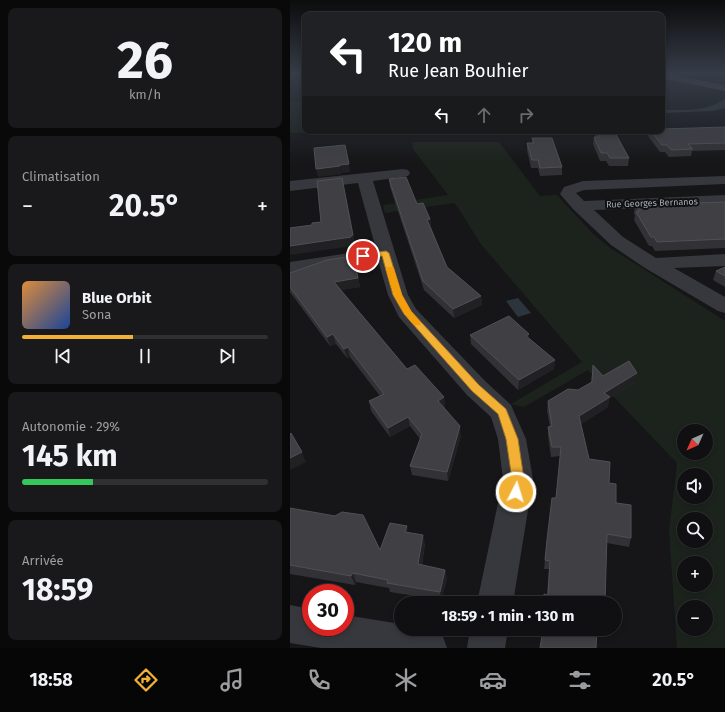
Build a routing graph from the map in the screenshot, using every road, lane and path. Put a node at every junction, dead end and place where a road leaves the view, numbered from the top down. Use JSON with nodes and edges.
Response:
{"nodes":[{"id":1,"x":403,"y":173,"type":"dead end"},
{"id":2,"x":364,"y":177,"type":"junction"},
{"id":3,"x":725,"y":180,"type":"edge"},
{"id":4,"x":290,"y":186,"type":"edge"},
{"id":5,"x":725,"y":200,"type":"edge"},
{"id":6,"x":579,"y":206,"type":"junction"},
{"id":7,"x":386,"y":253,"type":"junction"},
{"id":8,"x":725,"y":260,"type":"edge"},
{"id":9,"x":652,"y":264,"type":"junction"},
{"id":10,"x":290,"y":268,"type":"edge"},
{"id":11,"x":725,"y":306,"type":"edge"},
{"id":12,"x":496,"y":596,"type":"edge"},
{"id":13,"x":290,"y":624,"type":"edge"},
{"id":14,"x":488,"y":636,"type":"edge"},
{"id":15,"x":428,"y":648,"type":"edge"},
{"id":16,"x":486,"y":648,"type":"edge"}],
"edges":[{"from":1,"to":2,"type":"street"},
{"from":2,"to":4,"type":"street"},
{"from":2,"to":7,"type":"street"},
{"from":3,"to":6,"type":"street"},
{"from":5,"to":6,"type":"street","name":"Rue Georges Bernanos"},
{"from":6,"to":9,"type":"street"},
{"from":7,"to":10,"type":"street"},
{"from":7,"to":12,"type":"street"},
{"from":8,"to":9,"type":"street"},
{"from":9,"to":11,"type":"street"},
{"from":13,"to":15,"type":"street"},
{"from":14,"to":16,"type":"street"}]}
